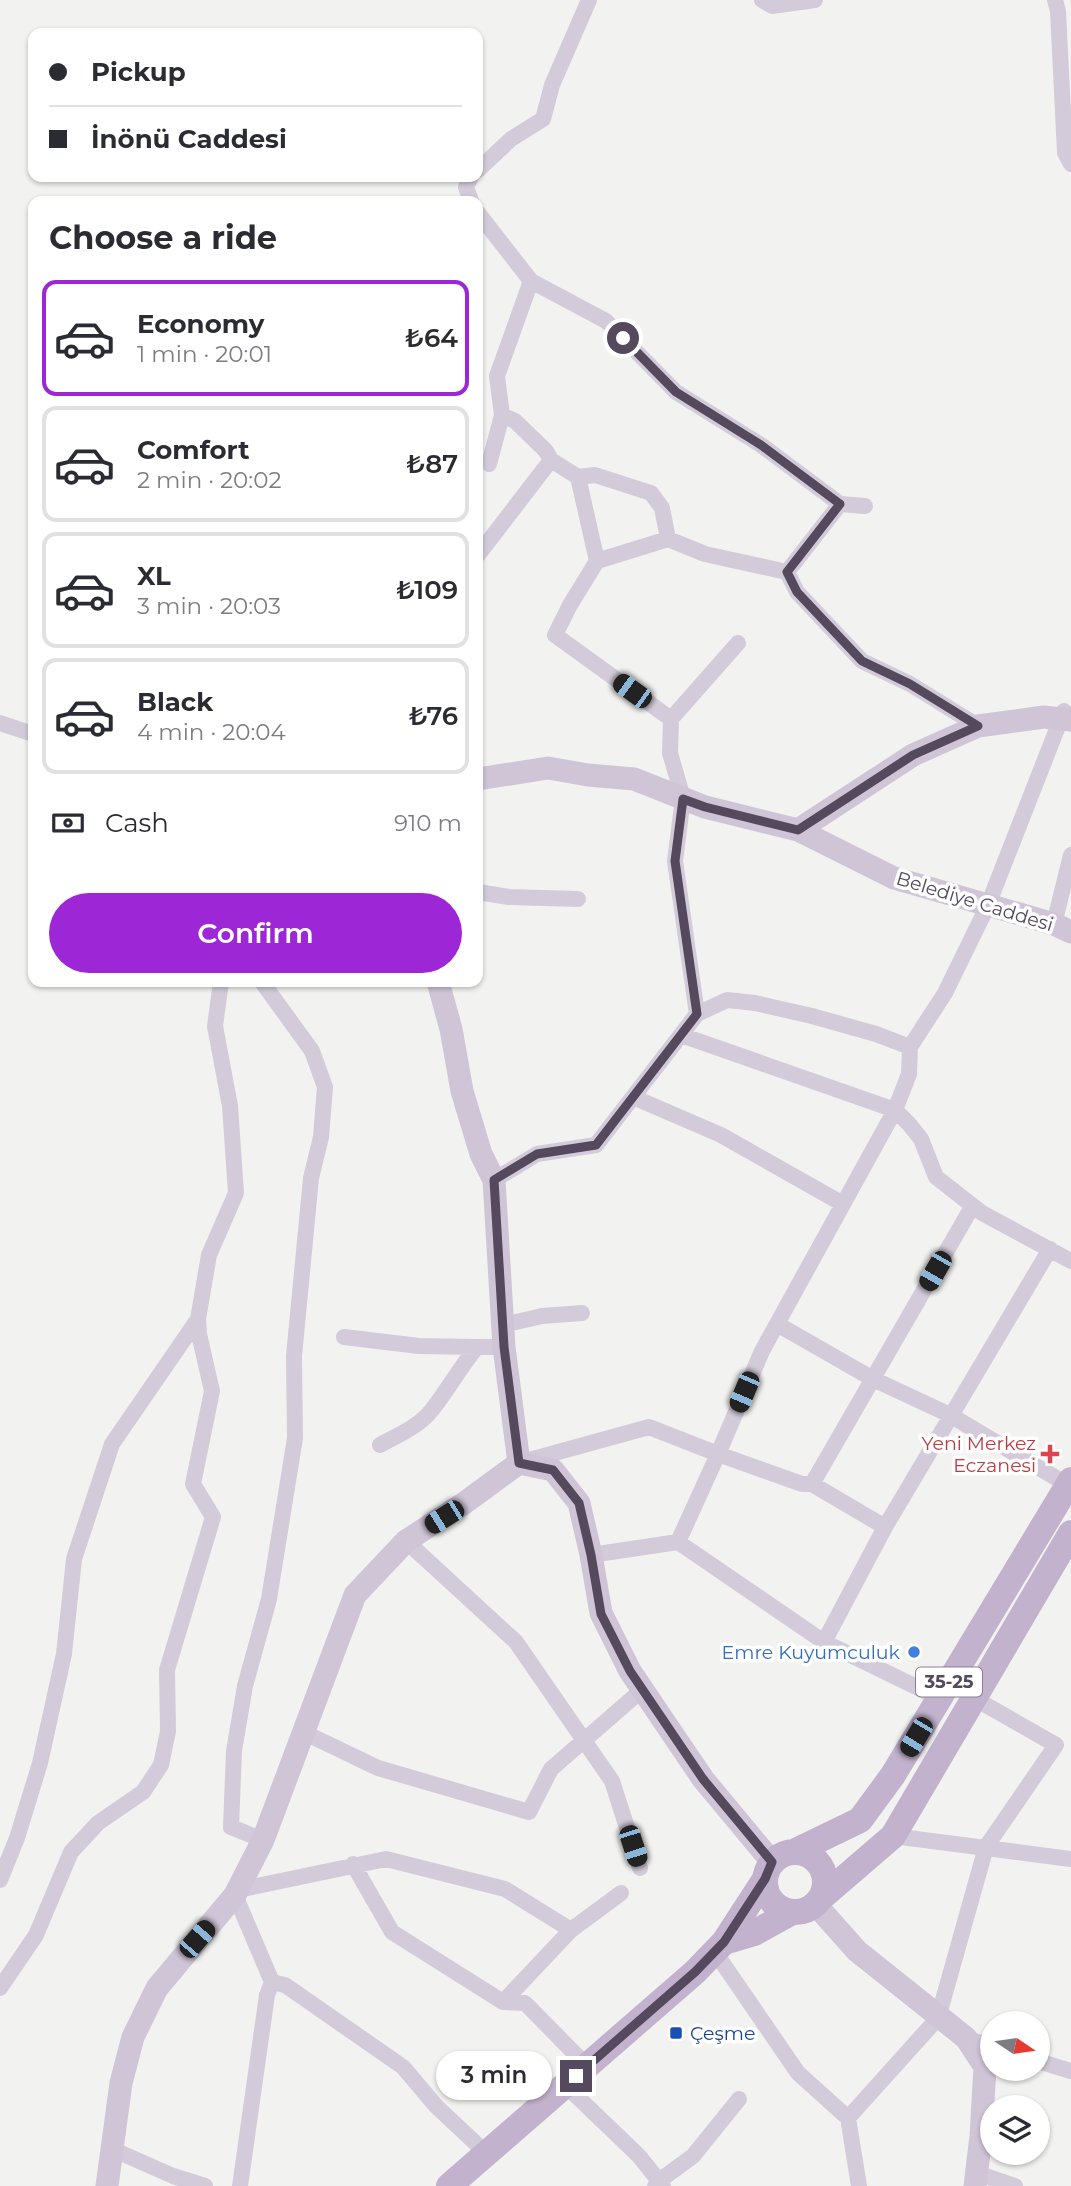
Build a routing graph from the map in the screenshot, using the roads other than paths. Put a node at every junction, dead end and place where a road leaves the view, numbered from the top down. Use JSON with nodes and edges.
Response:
{"nodes":[{"id":1,"x":589,"y":0,"type":"edge"},
{"id":2,"x":762,"y":0,"type":"edge"},
{"id":3,"x":815,"y":0,"type":"edge"},
{"id":4,"x":1055,"y":0,"type":"edge"},
{"id":5,"x":1071,"y":164,"type":"edge"},
{"id":6,"x":483,"y":165,"type":"edge"},
{"id":7,"x":483,"y":219,"type":"edge"},
{"id":8,"x":531,"y":281,"type":"junction"},
{"id":9,"x":502,"y":415,"type":"junction"},
{"id":10,"x":551,"y":460,"type":"junction"},
{"id":11,"x":489,"y":464,"type":"dead end"},
{"id":12,"x":578,"y":477,"type":"junction"},
{"id":13,"x":840,"y":504,"type":"junction"},
{"id":14,"x":865,"y":506,"type":"dead end"},
{"id":15,"x":667,"y":539,"type":"junction"},
{"id":16,"x":483,"y":548,"type":"edge"},
{"id":17,"x":597,"y":561,"type":"junction"},
{"id":18,"x":787,"y":572,"type":"junction"},
{"id":19,"x":738,"y":643,"type":"dead end"},
{"id":20,"x":1062,"y":715,"type":"edge"},
{"id":21,"x":671,"y":719,"type":"junction"},
{"id":22,"x":0,"y":723,"type":"edge"},
{"id":23,"x":978,"y":726,"type":"junction"},
{"id":24,"x":28,"y":732,"type":"edge"},
{"id":25,"x":483,"y":778,"type":"edge"},
{"id":26,"x":683,"y":799,"type":"junction"},
{"id":27,"x":798,"y":830,"type":"junction"},
{"id":28,"x":1071,"y":855,"type":"edge"},
{"id":29,"x":483,"y":893,"type":"edge"},
{"id":30,"x":578,"y":899,"type":"dead end"},
{"id":31,"x":988,"y":905,"type":"junction"},
{"id":32,"x":1062,"y":928,"type":"edge"},
{"id":33,"x":219,"y":987,"type":"edge"},
{"id":34,"x":266,"y":987,"type":"edge"},
{"id":35,"x":439,"y":987,"type":"edge"},
{"id":36,"x":697,"y":1014,"type":"junction"},
{"id":37,"x":681,"y":1035,"type":"junction"},
{"id":38,"x":910,"y":1047,"type":"junction"},
{"id":39,"x":633,"y":1097,"type":"junction"},
{"id":40,"x":895,"y":1110,"type":"junction"},
{"id":41,"x":494,"y":1180,"type":"junction"},
{"id":42,"x":843,"y":1204,"type":"junction"},
{"id":43,"x":972,"y":1207,"type":"junction"},
{"id":44,"x":1050,"y":1249,"type":"junction"},
{"id":45,"x":1071,"y":1261,"type":"edge"},
{"id":46,"x":582,"y":1314,"type":"dead end"},
{"id":47,"x":198,"y":1320,"type":"junction"},
{"id":48,"x":776,"y":1324,"type":"junction"},
{"id":49,"x":503,"y":1336,"type":"junction"},
{"id":50,"x":344,"y":1337,"type":"dead end"},
{"id":51,"x":477,"y":1347,"type":"junction"},
{"id":52,"x":873,"y":1379,"type":"junction"},
{"id":53,"x":950,"y":1415,"type":"junction"},
{"id":54,"x":380,"y":1445,"type":"dead end"},
{"id":55,"x":718,"y":1454,"type":"junction"},
{"id":56,"x":519,"y":1463,"type":"junction"},
{"id":57,"x":1069,"y":1483,"type":"edge"},
{"id":58,"x":812,"y":1484,"type":"junction"},
{"id":59,"x":885,"y":1527,"type":"junction"},
{"id":60,"x":1071,"y":1533,"type":"edge"},
{"id":61,"x":406,"y":1541,"type":"junction"},
{"id":62,"x":678,"y":1542,"type":"junction"},
{"id":63,"x":591,"y":1555,"type":"junction"},
{"id":64,"x":824,"y":1642,"type":"junction"},
{"id":65,"x":643,"y":1689,"type":"junction"},
{"id":66,"x":939,"y":1698,"type":"junction"},
{"id":67,"x":986,"y":1705,"type":"dead end"},
{"id":68,"x":303,"y":1732,"type":"junction"},
{"id":69,"x":583,"y":1741,"type":"junction"},
{"id":70,"x":893,"y":1836,"type":"junction"},
{"id":71,"x":263,"y":1840,"type":"junction"},
{"id":72,"x":986,"y":1847,"type":"junction"},
{"id":73,"x":1069,"y":1854,"type":"edge"},
{"id":74,"x":353,"y":1864,"type":"junction"},
{"id":75,"x":778,"y":1864,"type":"junction"},
{"id":76,"x":640,"y":1868,"type":"dead end"},
{"id":77,"x":0,"y":1880,"type":"edge"},
{"id":78,"x":237,"y":1892,"type":"junction"},
{"id":79,"x":621,"y":1893,"type":"dead end"},
{"id":80,"x":809,"y":1905,"type":"junction"},
{"id":81,"x":571,"y":1930,"type":"junction"},
{"id":82,"x":720,"y":1947,"type":"junction"},
{"id":83,"x":272,"y":1982,"type":"junction"},
{"id":84,"x":0,"y":1988,"type":"edge"},
{"id":85,"x":503,"y":2002,"type":"junction"},
{"id":86,"x":938,"y":2018,"type":"junction"},
{"id":87,"x":966,"y":2038,"type":"junction"},
{"id":88,"x":980,"y":2043,"type":"edge"},
{"id":89,"x":1050,"y":2065,"type":"edge"},
{"id":90,"x":587,"y":2066,"type":"junction"},
{"id":91,"x":1071,"y":2071,"type":"edge"},
{"id":92,"x":565,"y":2085,"type":"junction"},
{"id":93,"x":739,"y":2099,"type":"dead end"},
{"id":94,"x":848,"y":2118,"type":"junction"},
{"id":95,"x":112,"y":2149,"type":"junction"},
{"id":96,"x":486,"y":2153,"type":"junction"},
{"id":97,"x":976,"y":2179,"type":"edge"},
{"id":98,"x":659,"y":2184,"type":"edge"},
{"id":99,"x":107,"y":2186,"type":"edge"},
{"id":100,"x":205,"y":2186,"type":"edge"},
{"id":101,"x":240,"y":2186,"type":"edge"},
{"id":102,"x":449,"y":2186,"type":"edge"},
{"id":103,"x":859,"y":2186,"type":"edge"},
{"id":104,"x":1015,"y":2186,"type":"edge"}],
"edges":[{"from":1,"to":6,"type":"street"},
{"from":2,"to":3,"type":"street"},
{"from":4,"to":5,"type":"street"},
{"from":7,"to":8,"type":"street"},
{"from":8,"to":9,"type":"street"},
{"from":8,"to":13,"type":"street"},
{"from":9,"to":10,"type":"street"},
{"from":9,"to":11,"type":"street"},
{"from":10,"to":12,"type":"street"},
{"from":10,"to":16,"type":"street"},
{"from":12,"to":15,"type":"street"},
{"from":12,"to":17,"type":"street"},
{"from":13,"to":14,"type":"street"},
{"from":13,"to":18,"type":"street"},
{"from":15,"to":17,"type":"street"},
{"from":15,"to":18,"type":"street"},
{"from":17,"to":21,"type":"street"},
{"from":18,"to":23,"type":"street"},
{"from":19,"to":21,"type":"street"},
{"from":20,"to":23,"type":"main road"},
{"from":20,"to":31,"type":"street"},
{"from":21,"to":26,"type":"street"},
{"from":22,"to":24,"type":"street"},
{"from":23,"to":27,"type":"main road"},
{"from":25,"to":26,"type":"main road","name":"Belediye Caddesi"},
{"from":26,"to":27,"type":"main road","name":"Belediye Caddesi"},
{"from":26,"to":36,"type":"street"},
{"from":27,"to":31,"type":"main road","name":"Belediye Caddesi"},
{"from":28,"to":32,"type":"street"},
{"from":29,"to":30,"type":"street"},
{"from":31,"to":32,"type":"main road","name":"Belediye Caddesi"},
{"from":31,"to":38,"type":"street"},
{"from":33,"to":47,"type":"street"},
{"from":34,"to":71,"type":"street"},
{"from":35,"to":41,"type":"main road"},
{"from":36,"to":37,"type":"street"},
{"from":36,"to":38,"type":"street"},
{"from":37,"to":39,"type":"street"},
{"from":37,"to":40,"type":"street"},
{"from":38,"to":40,"type":"street"},
{"from":39,"to":41,"type":"street"},
{"from":39,"to":42,"type":"street"},
{"from":40,"to":42,"type":"street"},
{"from":40,"to":43,"type":"street"},
{"from":41,"to":49,"type":"main road"},
{"from":42,"to":48,"type":"street"},
{"from":43,"to":44,"type":"street"},
{"from":43,"to":52,"type":"street"},
{"from":44,"to":45,"type":"street"},
{"from":44,"to":53,"type":"street"},
{"from":46,"to":49,"type":"street"},
{"from":47,"to":77,"type":"street"},
{"from":47,"to":84,"type":"street"},
{"from":48,"to":52,"type":"street"},
{"from":48,"to":55,"type":"street"},
{"from":49,"to":51,"type":"street"},
{"from":49,"to":56,"type":"main road"},
{"from":50,"to":51,"type":"street"},
{"from":51,"to":54,"type":"street"},
{"from":52,"to":53,"type":"street"},
{"from":52,"to":58,"type":"street"},
{"from":53,"to":57,"type":"street"},
{"from":53,"to":59,"type":"street"},
{"from":55,"to":56,"type":"street"},
{"from":55,"to":58,"type":"street"},
{"from":55,"to":62,"type":"street"},
{"from":56,"to":61,"type":"main road"},
{"from":56,"to":63,"type":"main road"},
{"from":57,"to":66,"type":"main road","number":"35-25"},
{"from":58,"to":59,"type":"street"},
{"from":59,"to":64,"type":"street"},
{"from":60,"to":70,"type":"main road","number":"35-25"},
{"from":61,"to":68,"type":"main road"},
{"from":61,"to":69,"type":"street"},
{"from":62,"to":63,"type":"street"},
{"from":62,"to":64,"type":"street"},
{"from":63,"to":65,"type":"main road"},
{"from":64,"to":66,"type":"street"},
{"from":65,"to":69,"type":"street"},
{"from":65,"to":75,"type":"main road"},
{"from":66,"to":75,"type":"main road","number":"35-25"},
{"from":67,"to":72,"type":"street"},
{"from":68,"to":69,"type":"street"},
{"from":68,"to":71,"type":"main road"},
{"from":69,"to":76,"type":"street"},
{"from":70,"to":72,"type":"street"},
{"from":70,"to":80,"type":"main road","number":"35-25"},
{"from":71,"to":78,"type":"main road"},
{"from":72,"to":73,"type":"street"},
{"from":72,"to":86,"type":"street"},
{"from":74,"to":78,"type":"street"},
{"from":74,"to":81,"type":"street"},
{"from":74,"to":85,"type":"street"},
{"from":75,"to":80,"type":"main road"},
{"from":75,"to":80,"type":"main road"},
{"from":75,"to":82,"type":"main road","number":"35-25"},
{"from":78,"to":83,"type":"street"},
{"from":78,"to":95,"type":"main road"},
{"from":79,"to":81,"type":"street"},
{"from":80,"to":82,"type":"main road","number":"35-25"},
{"from":80,"to":86,"type":"main road"},
{"from":81,"to":85,"type":"street"},
{"from":82,"to":90,"type":"main road","number":"35-25"},
{"from":82,"to":94,"type":"street"},
{"from":83,"to":96,"type":"street"},
{"from":83,"to":101,"type":"street"},
{"from":85,"to":90,"type":"street"},
{"from":86,"to":87,"type":"main road"},
{"from":86,"to":94,"type":"street"},
{"from":87,"to":88,"type":"street"},
{"from":87,"to":97,"type":"main road"},
{"from":89,"to":91,"type":"street"},
{"from":90,"to":92,"type":"main road","number":"35-25"},
{"from":92,"to":96,"type":"main road","number":"35-25"},
{"from":92,"to":98,"type":"street"},
{"from":93,"to":98,"type":"street"},
{"from":94,"to":103,"type":"street"},
{"from":95,"to":99,"type":"main road"},
{"from":95,"to":100,"type":"street"},
{"from":96,"to":102,"type":"main road","number":"35-25"},
{"from":97,"to":104,"type":"street"}]}
